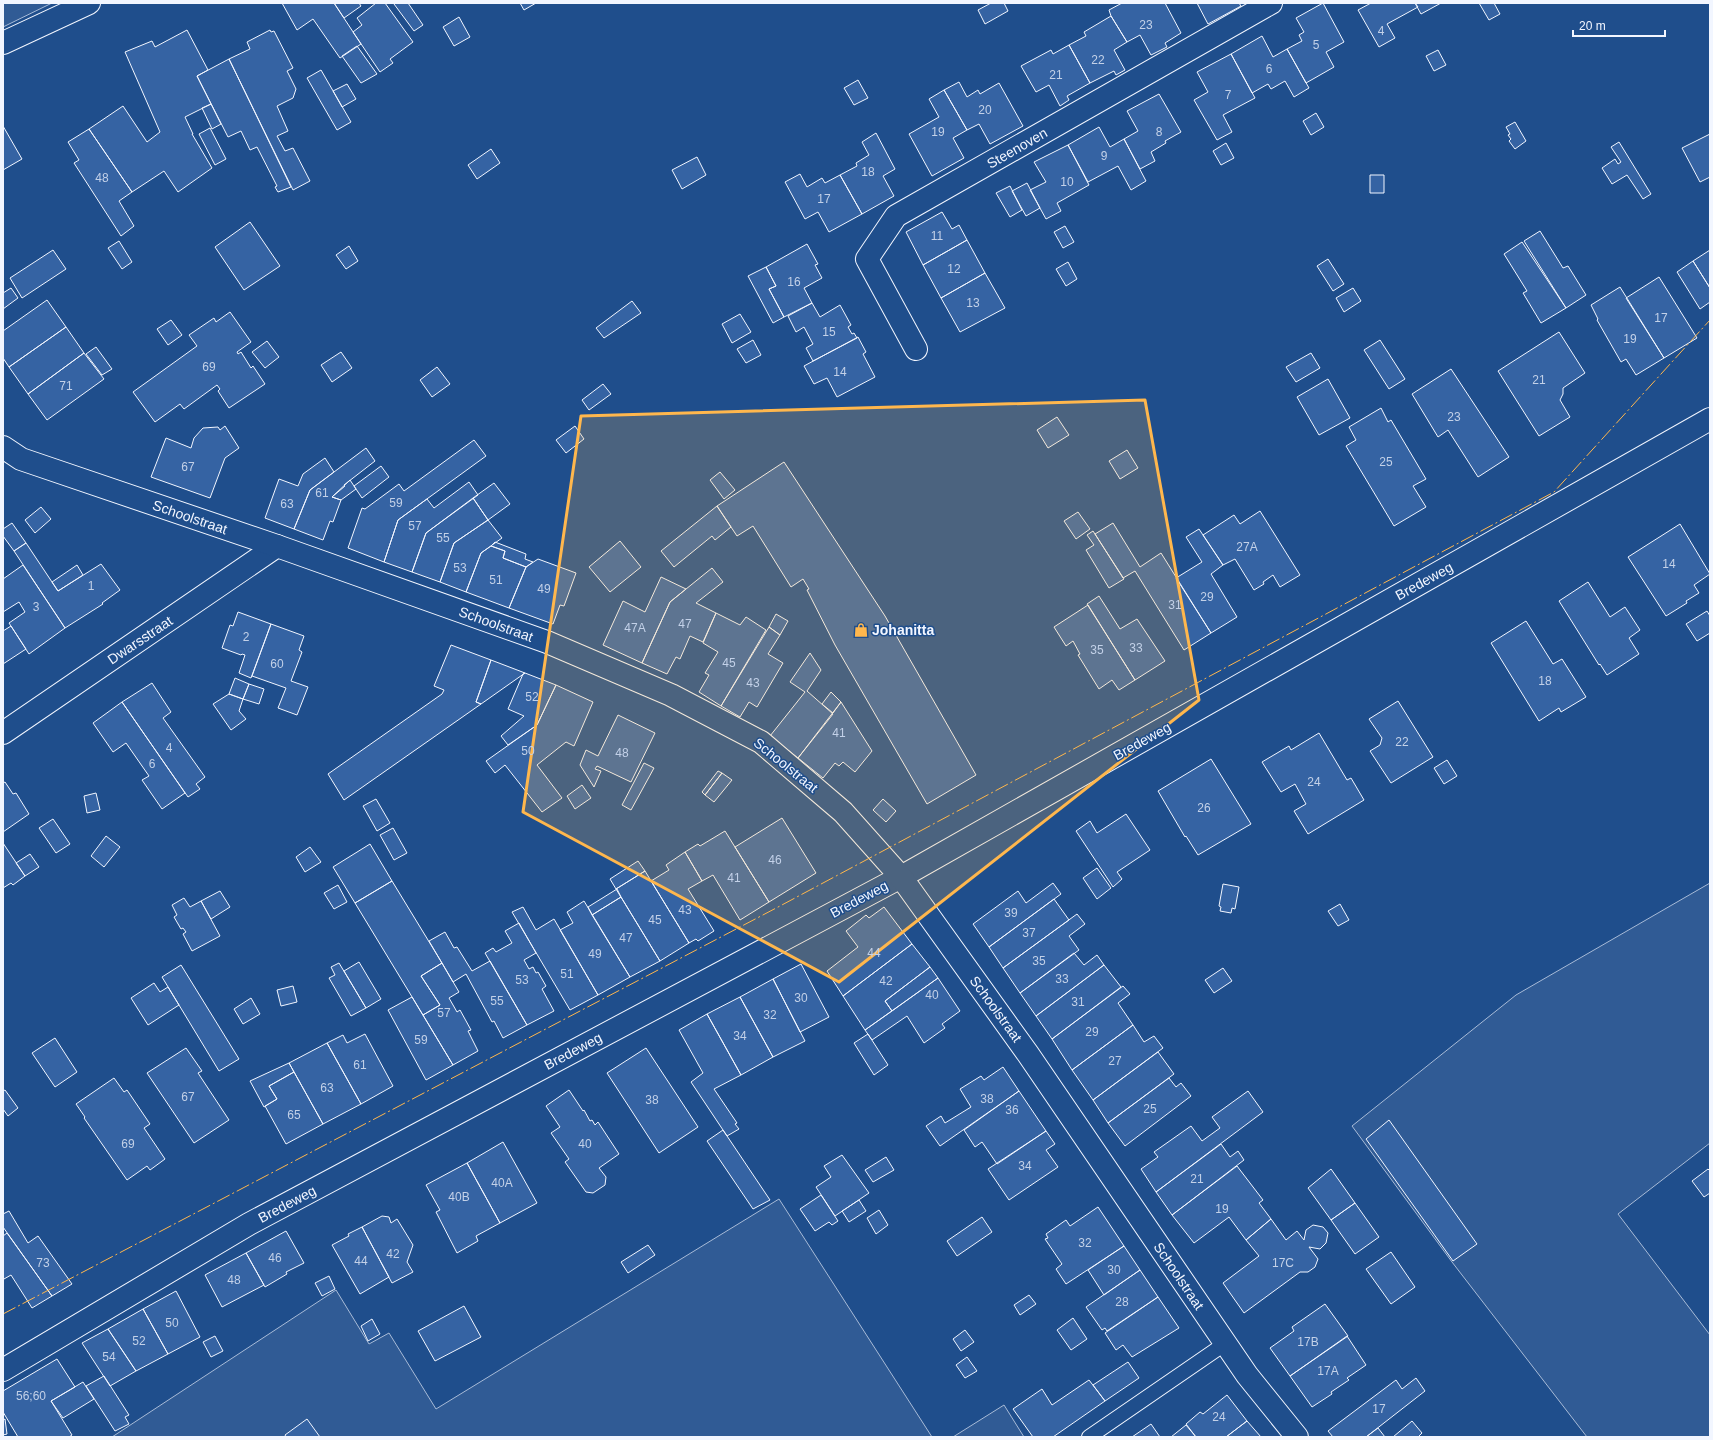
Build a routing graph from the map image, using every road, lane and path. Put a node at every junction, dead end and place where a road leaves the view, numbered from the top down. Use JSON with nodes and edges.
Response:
{"nodes":[{"id":1,"x":89,"y":3,"type":"edge"},
{"id":2,"x":1272,"y":3,"type":"edge"},
{"id":3,"x":3,"y":43,"type":"edge"},
{"id":4,"x":916,"y":349,"type":"dead end"},
{"id":5,"x":1710,"y":419,"type":"edge"},
{"id":6,"x":3,"y":448,"type":"edge"},
{"id":7,"x":277,"y":546,"type":"junction"},
{"id":8,"x":3,"y":733,"type":"edge"},
{"id":9,"x":901,"y":877,"type":"junction"},
{"id":10,"x":1226,"y":1343,"type":"junction"},
{"id":11,"x":3,"y":1370,"type":"edge"},
{"id":12,"x":1089,"y":1437,"type":"edge"},
{"id":13,"x":1297,"y":1437,"type":"edge"}],
"edges":[{"from":1,"to":3,"type":"street"},
{"from":2,"to":4,"type":"street","name":"Steenoven"},
{"from":5,"to":9,"type":"street","name":"Bredeweg"},
{"from":6,"to":7,"type":"street","name":"Schoolstraat"},
{"from":7,"to":8,"type":"street","name":"Dwarsstraat"},
{"from":7,"to":9,"type":"street","name":"Schoolstraat"},
{"from":9,"to":10,"type":"street","name":"Schoolstraat"},
{"from":9,"to":11,"type":"street","name":"Bredeweg"},
{"from":10,"to":12,"type":"lane"},
{"from":10,"to":13,"type":"street","name":"Schoolstraat"}]}
